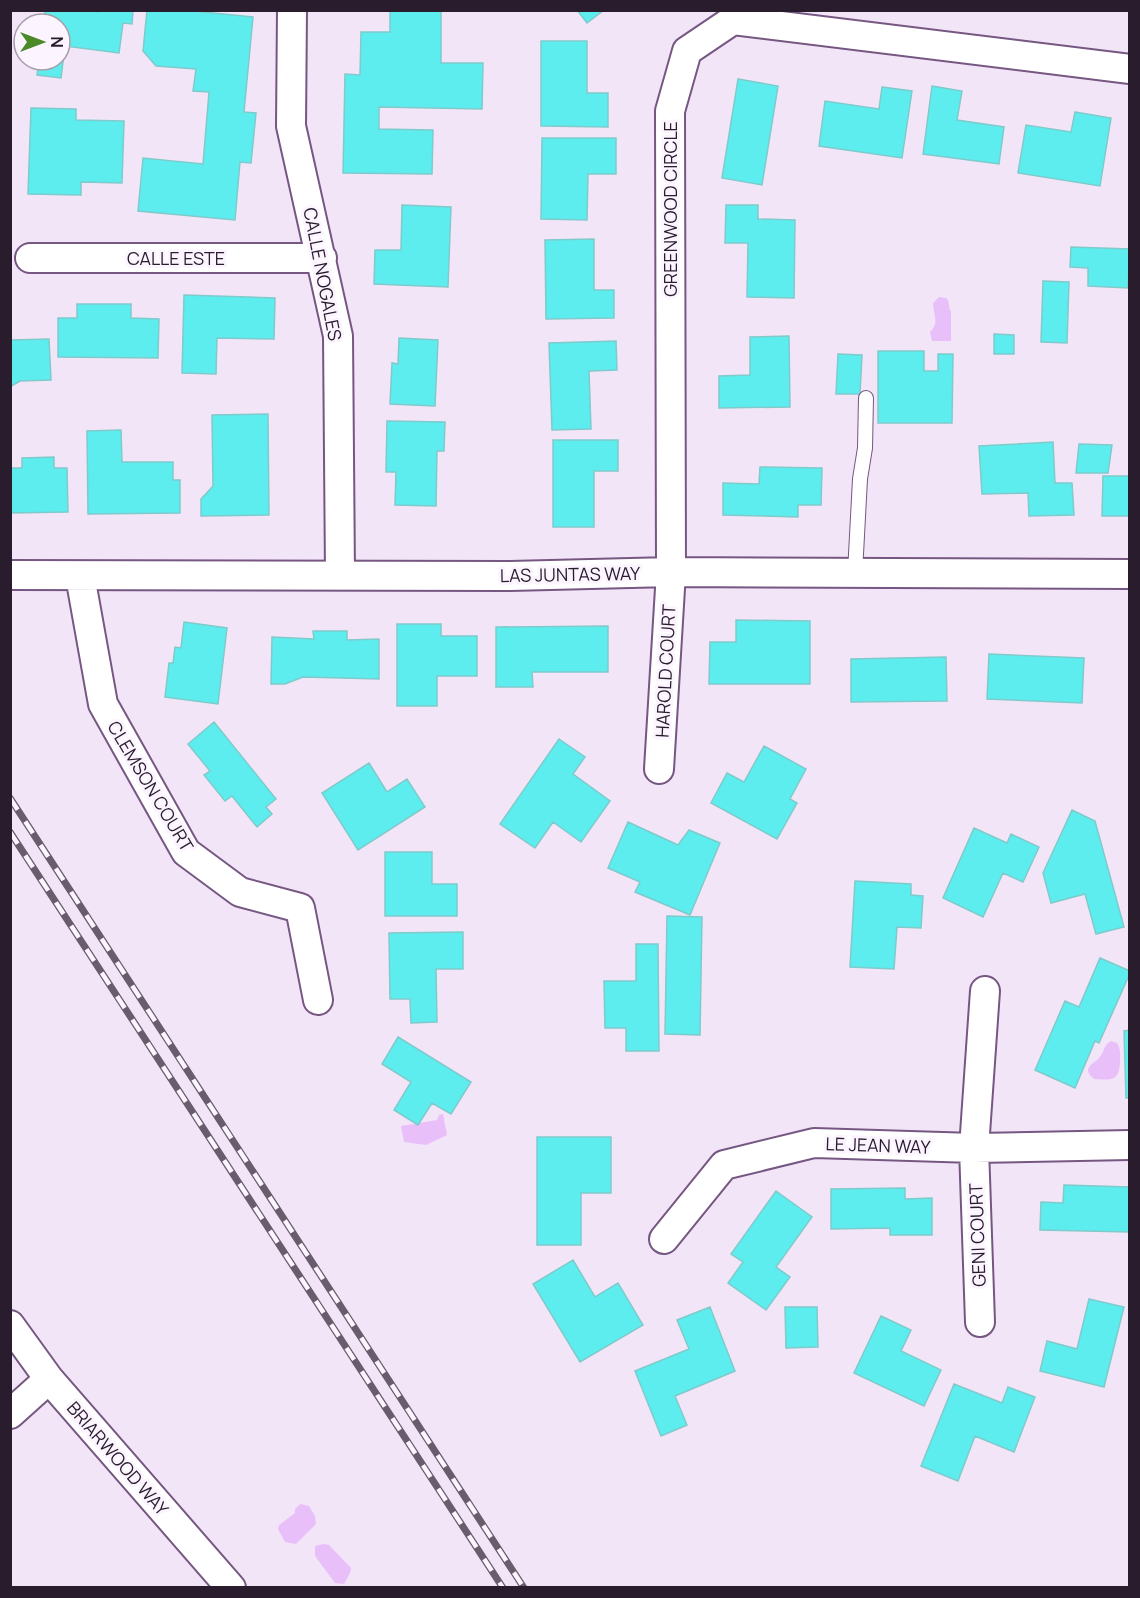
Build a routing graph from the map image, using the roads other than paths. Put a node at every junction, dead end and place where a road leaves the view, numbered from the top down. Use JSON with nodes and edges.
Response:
{"nodes":[{"id":1,"x":292,"y":10,"type":"edge"},
{"id":2,"x":1130,"y":69,"type":"edge"},
{"id":3,"x":30,"y":258,"type":"dead end"},
{"id":4,"x":322,"y":258,"type":"junction"},
{"id":5,"x":866,"y":398,"type":"dead end"},
{"id":6,"x":671,"y":572,"type":"junction"},
{"id":7,"x":855,"y":573,"type":"junction"},
{"id":8,"x":1130,"y":574,"type":"edge"},
{"id":9,"x":10,"y":575,"type":"edge"},
{"id":10,"x":80,"y":576,"type":"junction"},
{"id":11,"x":340,"y":576,"type":"junction"},
{"id":12,"x":659,"y":769,"type":"dead end"},
{"id":13,"x":985,"y":991,"type":"dead end"},
{"id":14,"x":318,"y":1000,"type":"dead end"},
{"id":15,"x":1130,"y":1146,"type":"edge"},
{"id":16,"x":974,"y":1149,"type":"junction"},
{"id":17,"x":664,"y":1239,"type":"dead end"},
{"id":18,"x":980,"y":1322,"type":"dead end"},
{"id":19,"x":10,"y":1325,"type":"edge"},
{"id":20,"x":49,"y":1379,"type":"junction"},
{"id":21,"x":10,"y":1414,"type":"edge"},
{"id":22,"x":231,"y":1587,"type":"edge"}],
"edges":[{"from":1,"to":4,"type":"street","name":"CALLE NOGALES"},
{"from":2,"to":6,"type":"street","name":"GREENWOOD CIRCLE"},
{"from":3,"to":4,"type":"street","name":"CALLE ESTE"},
{"from":4,"to":11,"type":"street","name":"CALLE NOGALES"},
{"from":5,"to":7,"type":"lane"},
{"from":6,"to":7,"type":"street","name":"LAS JUNTAS WAY"},
{"from":6,"to":11,"type":"street","name":"LAS JUNTAS WAY"},
{"from":6,"to":12,"type":"street","name":"HAROLD COURT"},
{"from":7,"to":8,"type":"street","name":"LAS JUNTAS WAY"},
{"from":9,"to":10,"type":"street","name":"LAS JUNTAS WAY"},
{"from":10,"to":11,"type":"street","name":"LAS JUNTAS WAY"},
{"from":10,"to":14,"type":"street","name":"CLEMSON COURT"},
{"from":13,"to":16,"type":"street","name":"GENI COURT"},
{"from":15,"to":16,"type":"street","name":"LE JEAN WAY"},
{"from":16,"to":17,"type":"street","name":"LE JEAN WAY"},
{"from":16,"to":18,"type":"street","name":"GENI COURT"},
{"from":19,"to":20,"type":"street","name":"BRIARWOOD WAY"},
{"from":20,"to":21,"type":"street"},
{"from":20,"to":22,"type":"street","name":"BRIARWOOD WAY"}]}
